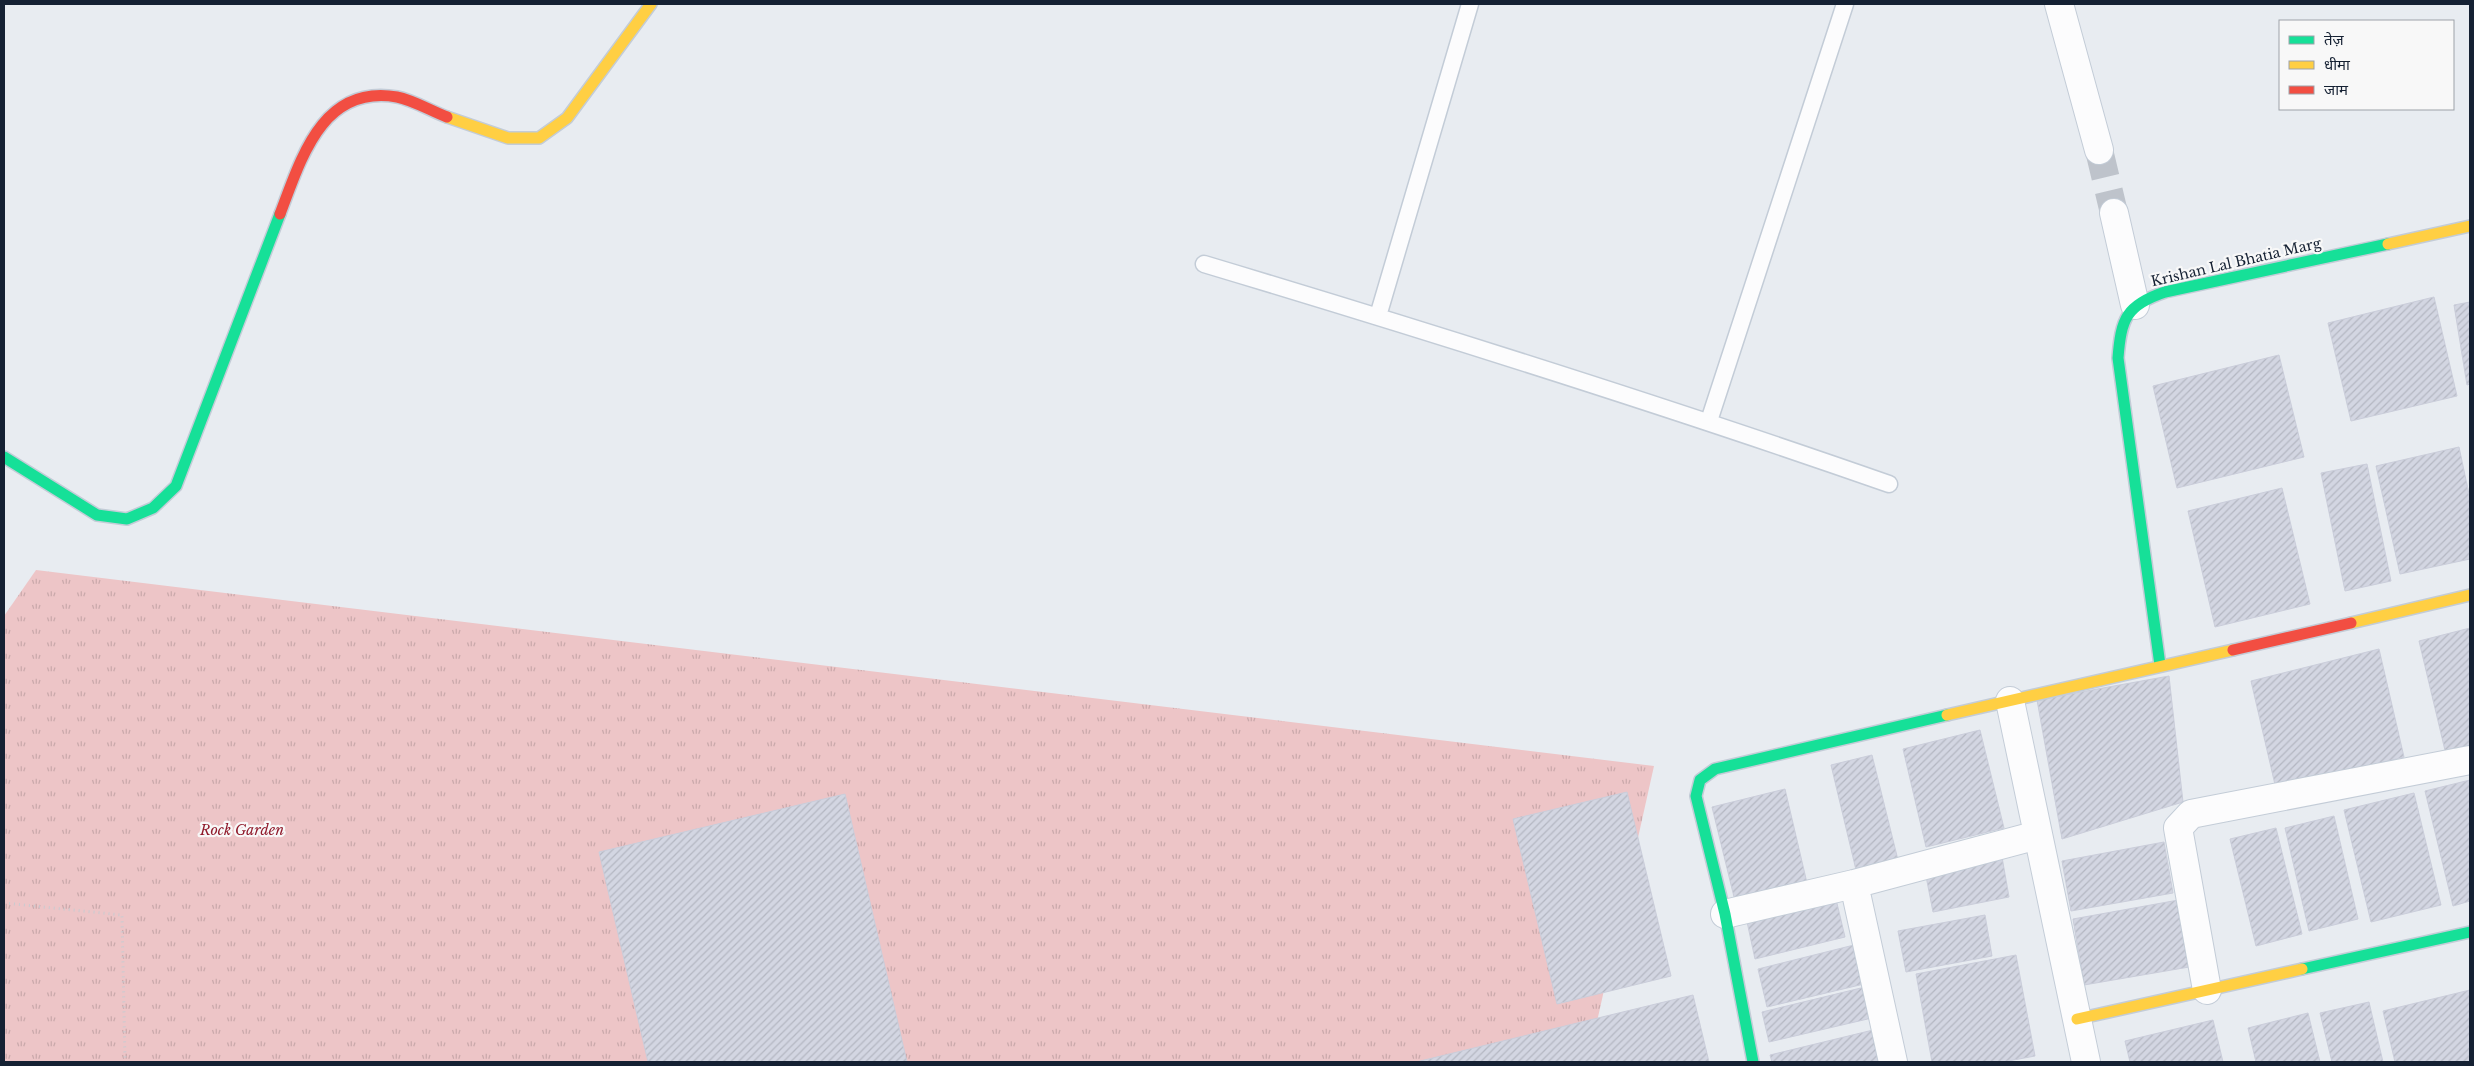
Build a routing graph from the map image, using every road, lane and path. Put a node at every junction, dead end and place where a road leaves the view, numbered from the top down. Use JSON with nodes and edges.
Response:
{"nodes":[{"id":1,"x":651,"y":4,"type":"edge"},
{"id":2,"x":1470,"y":4,"type":"edge"},
{"id":3,"x":1845,"y":4,"type":"edge"},
{"id":4,"x":2059,"y":4,"type":"edge"},
{"id":5,"x":2099,"y":150,"type":"tunnel mouth"},
{"id":6,"x":2114,"y":213,"type":"tunnel mouth"},
{"id":7,"x":2470,"y":226,"type":"edge"},
{"id":8,"x":1204,"y":264,"type":"dead end"},
{"id":9,"x":2135,"y":305,"type":"junction"},
{"id":10,"x":1378,"y":316,"type":"junction"},
{"id":11,"x":1710,"y":421,"type":"junction"},
{"id":12,"x":4,"y":457,"type":"edge"},
{"id":13,"x":1890,"y":484,"type":"dead end"},
{"id":14,"x":2470,"y":595,"type":"edge"},
{"id":15,"x":2160,"y":665,"type":"junction"},
{"id":16,"x":2010,"y":701,"type":"junction"},
{"id":17,"x":2470,"y":760,"type":"edge"},
{"id":18,"x":2038,"y":835,"type":"junction"},
{"id":19,"x":1854,"y":884,"type":"junction"},
{"id":20,"x":4,"y":903,"type":"edge"},
{"id":21,"x":1724,"y":914,"type":"junction"},
{"id":22,"x":2470,"y":932,"type":"edge"},
{"id":23,"x":2207,"y":990,"type":"junction"},
{"id":24,"x":2077,"y":1019,"type":"junction"},
{"id":25,"x":125,"y":1062,"type":"edge"},
{"id":26,"x":1753,"y":1062,"type":"edge"},
{"id":27,"x":1893,"y":1062,"type":"edge"},
{"id":28,"x":2086,"y":1062,"type":"edge"}],
"edges":[{"from":1,"to":12,"type":"street"},
{"from":2,"to":10,"type":"lane"},
{"from":3,"to":11,"type":"lane"},
{"from":4,"to":5,"type":"street"},
{"from":6,"to":9,"type":"street"},
{"from":7,"to":9,"type":"street","name":"Krishan Lal Bhatia Marg"},
{"from":8,"to":10,"type":"lane"},
{"from":9,"to":15,"type":"street"},
{"from":10,"to":11,"type":"lane"},
{"from":11,"to":13,"type":"lane"},
{"from":14,"to":15,"type":"street"},
{"from":15,"to":16,"type":"street"},
{"from":16,"to":18,"type":"street"},
{"from":16,"to":21,"type":"street"},
{"from":17,"to":23,"type":"street"},
{"from":18,"to":19,"type":"street"},
{"from":18,"to":24,"type":"street"},
{"from":19,"to":21,"type":"street"},
{"from":19,"to":27,"type":"street"},
{"from":20,"to":25,"type":"path"},
{"from":21,"to":26,"type":"street"},
{"from":22,"to":23,"type":"street"},
{"from":23,"to":24,"type":"street"},
{"from":24,"to":28,"type":"street"}]}
